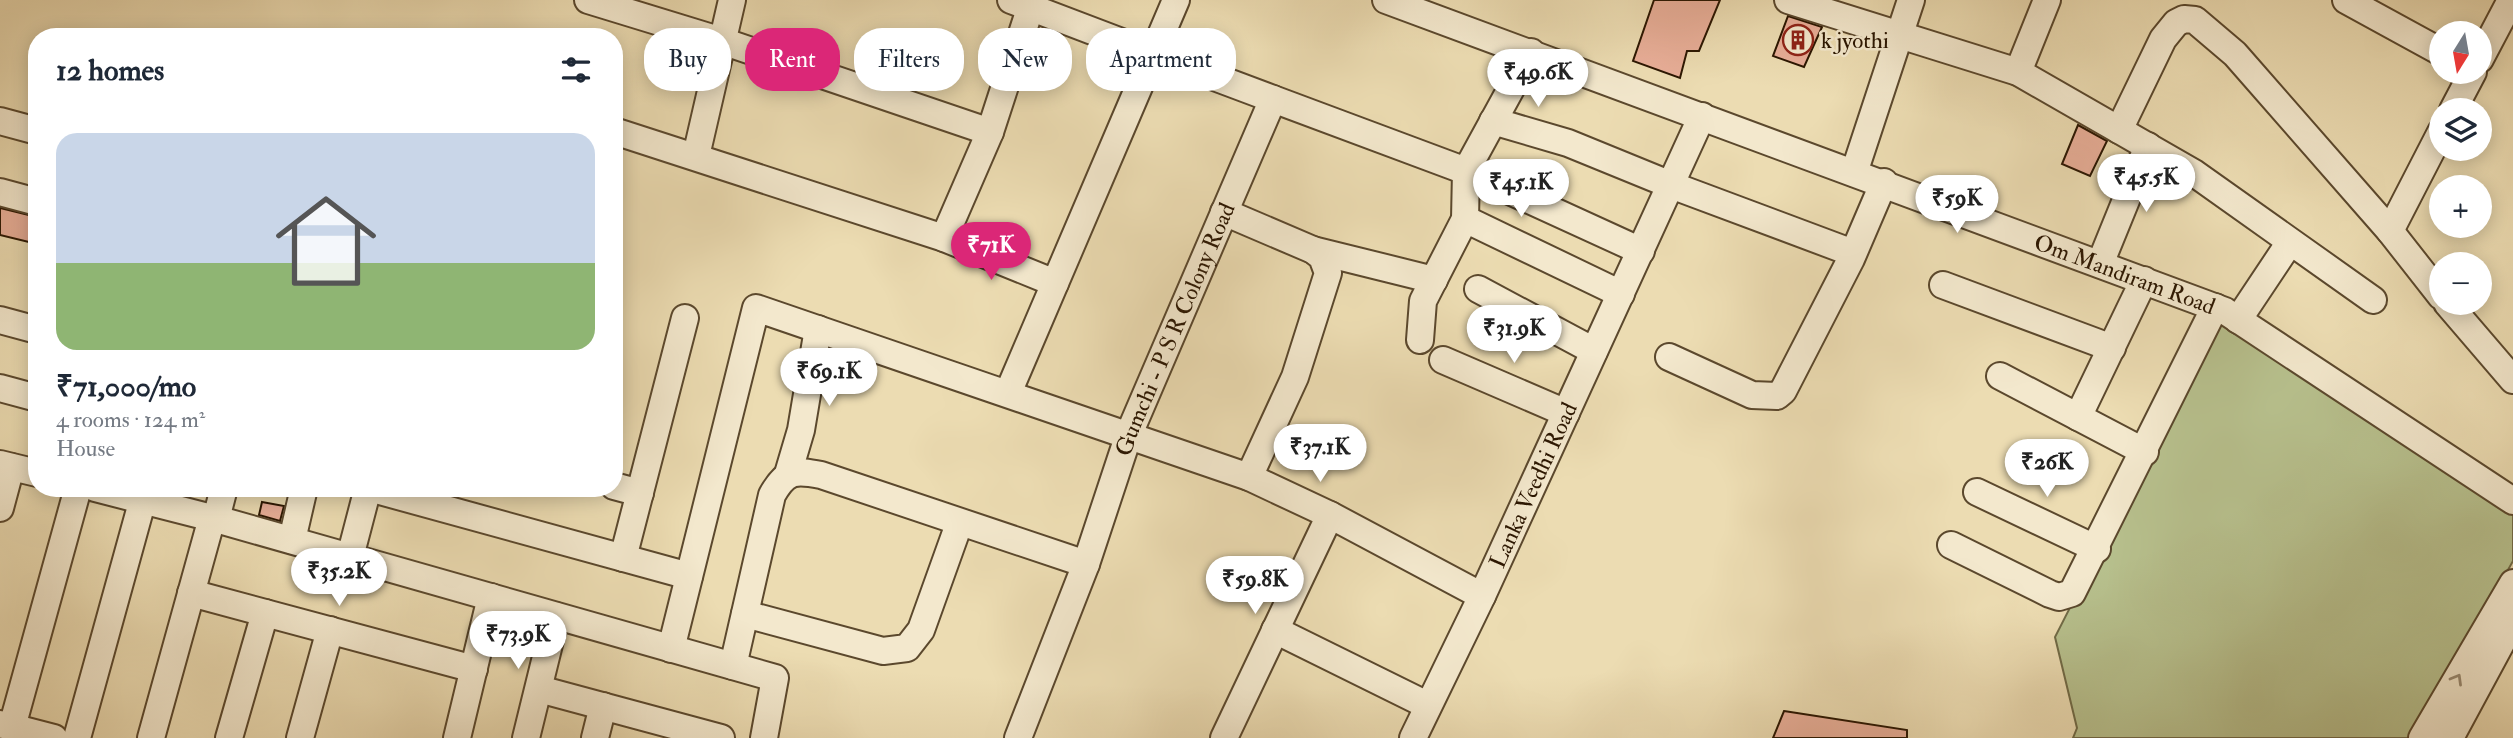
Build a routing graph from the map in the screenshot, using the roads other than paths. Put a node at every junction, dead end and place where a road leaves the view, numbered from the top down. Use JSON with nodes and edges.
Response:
{"nodes":[{"id":1,"x":588,"y":0,"type":"edge"},
{"id":2,"x":732,"y":0,"type":"edge"},
{"id":3,"x":1176,"y":0,"type":"edge"},
{"id":4,"x":1386,"y":0,"type":"edge"},
{"id":5,"x":1788,"y":0,"type":"edge"},
{"id":6,"x":1910,"y":0,"type":"edge"},
{"id":7,"x":2047,"y":0,"type":"edge"},
{"id":8,"x":2346,"y":0,"type":"edge"},
{"id":9,"x":2511,"y":0,"type":"edge"},
{"id":10,"x":1021,"y":4,"type":"edge"},
{"id":11,"x":2189,"y":10,"type":"edge"},
{"id":12,"x":680,"y":28,"type":"edge"},
{"id":13,"x":725,"y":28,"type":"edge"},
{"id":14,"x":1164,"y":28,"type":"edge"},
{"id":15,"x":1086,"y":29,"type":"edge"},
{"id":16,"x":2492,"y":36,"type":"edge"},
{"id":17,"x":1899,"y":37,"type":"junction"},
{"id":18,"x":731,"y":44,"type":"edge"},
{"id":19,"x":2429,"y":45,"type":"edge"},
{"id":20,"x":1531,"y":52,"type":"junction"},
{"id":21,"x":2018,"y":72,"type":"junction"},
{"id":22,"x":1236,"y":85,"type":"edge"},
{"id":23,"x":711,"y":91,"type":"edge"},
{"id":24,"x":1137,"y":91,"type":"edge"},
{"id":25,"x":1273,"y":99,"type":"junction"},
{"id":26,"x":1702,"y":116,"type":"junction"},
{"id":27,"x":0,"y":121,"type":"edge"},
{"id":28,"x":1493,"y":121,"type":"junction"},
{"id":29,"x":28,"y":129,"type":"edge"},
{"id":30,"x":2119,"y":130,"type":"junction"},
{"id":31,"x":990,"y":132,"type":"junction"},
{"id":32,"x":623,"y":134,"type":"edge"},
{"id":33,"x":2148,"y":146,"type":"junction"},
{"id":34,"x":2429,"y":155,"type":"edge"},
{"id":35,"x":696,"y":156,"type":"junction"},
{"id":36,"x":1466,"y":171,"type":"junction"},
{"id":37,"x":1854,"y":173,"type":"junction"},
{"id":38,"x":1884,"y":183,"type":"junction"},
{"id":39,"x":1671,"y":185,"type":"junction"},
{"id":40,"x":0,"y":192,"type":"edge"},
{"id":41,"x":28,"y":200,"type":"edge"},
{"id":42,"x":1224,"y":212,"type":"junction"},
{"id":43,"x":1465,"y":219,"type":"junction"},
{"id":44,"x":2390,"y":230,"type":"junction"},
{"id":45,"x":944,"y":238,"type":"junction"},
{"id":46,"x":2290,"y":242,"type":"junction"},
{"id":47,"x":1313,"y":250,"type":"junction"},
{"id":48,"x":1641,"y":251,"type":"junction"},
{"id":49,"x":1853,"y":253,"type":"junction"},
{"id":50,"x":2100,"y":264,"type":"junction"},
{"id":51,"x":2429,"y":280,"type":"edge"},
{"id":52,"x":1434,"y":281,"type":"junction"},
{"id":53,"x":2144,"y":281,"type":"junction"},
{"id":54,"x":1055,"y":284,"type":"junction"},
{"id":55,"x":1944,"y":285,"type":"dead end"},
{"id":56,"x":1478,"y":289,"type":"dead end"},
{"id":57,"x":1621,"y":294,"type":"junction"},
{"id":58,"x":2373,"y":300,"type":"dead end"},
{"id":59,"x":2227,"y":313,"type":"junction"},
{"id":60,"x":2457,"y":315,"type":"edge"},
{"id":61,"x":685,"y":318,"type":"dead end"},
{"id":62,"x":0,"y":320,"type":"edge"},
{"id":63,"x":28,"y":328,"type":"edge"},
{"id":64,"x":818,"y":329,"type":"junction"},
{"id":65,"x":1420,"y":340,"type":"dead end"},
{"id":66,"x":2112,"y":348,"type":"junction"},
{"id":67,"x":1594,"y":351,"type":"junction"},
{"id":68,"x":1669,"y":357,"type":"dead end"},
{"id":69,"x":1443,"y":360,"type":"dead end"},
{"id":70,"x":2000,"y":376,"type":"dead end"},
{"id":71,"x":2513,"y":380,"type":"edge"},
{"id":72,"x":0,"y":388,"type":"edge"},
{"id":73,"x":1008,"y":393,"type":"junction"},
{"id":74,"x":28,"y":396,"type":"edge"},
{"id":75,"x":1566,"y":413,"type":"junction"},
{"id":76,"x":2078,"y":417,"type":"junction"},
{"id":77,"x":1129,"y":434,"type":"junction"},
{"id":78,"x":2145,"y":452,"type":"junction"},
{"id":79,"x":6,"y":465,"type":"edge"},
{"id":80,"x":28,"y":471,"type":"edge"},
{"id":81,"x":788,"y":474,"type":"junction"},
{"id":82,"x":1249,"y":477,"type":"junction"},
{"id":83,"x":627,"y":490,"type":"edge"},
{"id":84,"x":1977,"y":492,"type":"dead end"},
{"id":85,"x":75,"y":497,"type":"edge"},
{"id":86,"x":143,"y":497,"type":"edge"},
{"id":87,"x":152,"y":497,"type":"edge"},
{"id":88,"x":221,"y":497,"type":"edge"},
{"id":89,"x":302,"y":497,"type":"edge"},
{"id":90,"x":367,"y":497,"type":"edge"},
{"id":91,"x":402,"y":497,"type":"edge"},
{"id":92,"x":2513,"y":501,"type":"edge"},
{"id":93,"x":0,"y":508,"type":"edge"},
{"id":94,"x":1330,"y":515,"type":"junction"},
{"id":95,"x":214,"y":519,"type":"junction"},
{"id":96,"x":959,"y":524,"type":"junction"},
{"id":97,"x":292,"y":540,"type":"junction"},
{"id":98,"x":1951,"y":545,"type":"dead end"},
{"id":99,"x":2097,"y":549,"type":"junction"},
{"id":100,"x":350,"y":557,"type":"junction"},
{"id":101,"x":622,"y":558,"type":"junction"},
{"id":102,"x":1086,"y":564,"type":"junction"},
{"id":103,"x":689,"y":576,"type":"junction"},
{"id":104,"x":2513,"y":583,"type":"edge"},
{"id":105,"x":191,"y":593,"type":"junction"},
{"id":106,"x":1482,"y":596,"type":"junction"},
{"id":107,"x":491,"y":597,"type":"junction"},
{"id":108,"x":265,"y":613,"type":"junction"},
{"id":109,"x":745,"y":614,"type":"junction"},
{"id":110,"x":556,"y":616,"type":"junction"},
{"id":111,"x":2513,"y":621,"type":"edge"},
{"id":112,"x":330,"y":630,"type":"junction"},
{"id":113,"x":1275,"y":630,"type":"junction"},
{"id":114,"x":671,"y":649,"type":"junction"},
{"id":115,"x":733,"y":666,"type":"junction"},
{"id":116,"x":474,"y":669,"type":"junction"},
{"id":117,"x":538,"y":689,"type":"junction"},
{"id":118,"x":1427,"y":705,"type":"junction"},
{"id":119,"x":603,"y":706,"type":"junction"},
{"id":120,"x":6,"y":725,"type":"edge"},
{"id":121,"x":666,"y":731,"type":"edge"},
{"id":122,"x":306,"y":737,"type":"edge"},
{"id":123,"x":54,"y":738,"type":"edge"},
{"id":124,"x":77,"y":738,"type":"edge"},
{"id":125,"x":151,"y":738,"type":"edge"},
{"id":126,"x":229,"y":738,"type":"edge"},
{"id":127,"x":457,"y":738,"type":"edge"},
{"id":128,"x":526,"y":738,"type":"edge"},
{"id":129,"x":595,"y":738,"type":"edge"},
{"id":130,"x":720,"y":738,"type":"edge"},
{"id":131,"x":764,"y":738,"type":"edge"},
{"id":132,"x":1018,"y":738,"type":"edge"},
{"id":133,"x":1224,"y":738,"type":"edge"},
{"id":134,"x":1413,"y":738,"type":"edge"},
{"id":135,"x":2422,"y":738,"type":"edge"},
{"id":136,"x":2450,"y":738,"type":"edge"}],
"edges":[{"from":1,"to":12,"type":"street"},
{"from":2,"to":13,"type":"street"},
{"from":3,"to":14,"type":"street"},
{"from":4,"to":20,"type":"street","name":"Om Mandiram Road"},
{"from":5,"to":17,"type":"street"},
{"from":6,"to":17,"type":"street"},
{"from":7,"to":21,"type":"street"},
{"from":8,"to":19,"type":"street"},
{"from":9,"to":16,"type":"street"},
{"from":10,"to":15,"type":"street"},
{"from":10,"to":31,"type":"street"},
{"from":11,"to":30,"type":"street"},
{"from":11,"to":44,"type":"street"},
{"from":17,"to":21,"type":"street"},
{"from":17,"to":37,"type":"street"},
{"from":18,"to":31,"type":"street"},
{"from":20,"to":26,"type":"street","name":"Om Mandiram Road"},
{"from":20,"to":28,"type":"street"},
{"from":21,"to":30,"type":"street"},
{"from":22,"to":25,"type":"street"},
{"from":23,"to":35,"type":"street"},
{"from":24,"to":54,"type":"street"},
{"from":25,"to":36,"type":"street"},
{"from":25,"to":42,"type":"street","name":"Gumchi - P S R Colony Road"},
{"from":26,"to":37,"type":"street","name":"Om Mandiram Road"},
{"from":26,"to":39,"type":"street","name":"Lanka Veedhi Road"},
{"from":27,"to":29,"type":"street"},
{"from":28,"to":36,"type":"street"},
{"from":28,"to":39,"type":"street"},
{"from":30,"to":33,"type":"street"},
{"from":31,"to":45,"type":"street"},
{"from":32,"to":35,"type":"street"},
{"from":33,"to":46,"type":"street"},
{"from":33,"to":50,"type":"street"},
{"from":34,"to":44,"type":"street"},
{"from":35,"to":45,"type":"street"},
{"from":36,"to":43,"type":"street"},
{"from":36,"to":48,"type":"street"},
{"from":37,"to":38,"type":"street","name":"Om Mandiram Road"},
{"from":38,"to":49,"type":"street"},
{"from":38,"to":50,"type":"street","name":"Om Mandiram Road"},
{"from":39,"to":48,"type":"street","name":"Lanka Veedhi Road"},
{"from":39,"to":49,"type":"street"},
{"from":40,"to":41,"type":"street"},
{"from":42,"to":47,"type":"street"},
{"from":42,"to":77,"type":"street","name":"Gumchi - P S R Colony Road"},
{"from":43,"to":52,"type":"street"},
{"from":43,"to":57,"type":"street"},
{"from":44,"to":51,"type":"street"},
{"from":45,"to":54,"type":"street"},
{"from":46,"to":58,"type":"street"},
{"from":46,"to":59,"type":"street"},
{"from":47,"to":52,"type":"street"},
{"from":47,"to":82,"type":"street"},
{"from":48,"to":57,"type":"street","name":"Lanka Veedhi Road"},
{"from":49,"to":68,"type":"street"},
{"from":50,"to":53,"type":"street","name":"Om Mandiram Road"},
{"from":52,"to":65,"type":"street"},
{"from":53,"to":59,"type":"street","name":"Om Mandiram Road"},
{"from":53,"to":66,"type":"street"},
{"from":54,"to":73,"type":"street"},
{"from":55,"to":66,"type":"street"},
{"from":56,"to":67,"type":"street"},
{"from":57,"to":67,"type":"street","name":"Lanka Veedhi Road"},
{"from":59,"to":78,"type":"street"},
{"from":59,"to":92,"type":"street","name":"Om Mandiram Road"},
{"from":60,"to":71,"type":"street"},
{"from":61,"to":83,"type":"street"},
{"from":62,"to":63,"type":"street"},
{"from":64,"to":73,"type":"street"},
{"from":64,"to":81,"type":"street"},
{"from":64,"to":103,"type":"street"},
{"from":66,"to":76,"type":"street"},
{"from":67,"to":75,"type":"street","name":"Lanka Veedhi Road"},
{"from":69,"to":75,"type":"street"},
{"from":70,"to":76,"type":"street"},
{"from":72,"to":74,"type":"street"},
{"from":73,"to":77,"type":"street"},
{"from":75,"to":106,"type":"street","name":"Lanka Veedhi Road"},
{"from":76,"to":78,"type":"street"},
{"from":77,"to":82,"type":"street"},
{"from":77,"to":102,"type":"street","name":"Gumchi - P S R Colony Road"},
{"from":78,"to":99,"type":"street"},
{"from":79,"to":80,"type":"street"},
{"from":79,"to":93,"type":"street"},
{"from":81,"to":96,"type":"street"},
{"from":81,"to":109,"type":"street"},
{"from":82,"to":94,"type":"street"},
{"from":83,"to":101,"type":"street"},
{"from":84,"to":99,"type":"street"},
{"from":85,"to":120,"type":"street"},
{"from":86,"to":124,"type":"street"},
{"from":87,"to":95,"type":"street"},
{"from":88,"to":95,"type":"street"},
{"from":89,"to":97,"type":"street"},
{"from":90,"to":100,"type":"street"},
{"from":91,"to":101,"type":"street"},
{"from":94,"to":106,"type":"street"},
{"from":94,"to":113,"type":"street"},
{"from":95,"to":97,"type":"street"},
{"from":95,"to":105,"type":"street"},
{"from":96,"to":102,"type":"street"},
{"from":96,"to":109,"type":"street"},
{"from":97,"to":100,"type":"street"},
{"from":98,"to":99,"type":"street"},
{"from":100,"to":107,"type":"street"},
{"from":101,"to":103,"type":"street"},
{"from":102,"to":132,"type":"street","name":"Gumchi - P S R Colony Road"},
{"from":103,"to":114,"type":"street"},
{"from":135,"to":104,"type":"street","one_way":true},
{"from":105,"to":108,"type":"street"},
{"from":105,"to":125,"type":"street"},
{"from":106,"to":118,"type":"street","name":"Lanka Veedhi Road"},
{"from":107,"to":110,"type":"street"},
{"from":107,"to":116,"type":"street"},
{"from":108,"to":112,"type":"street"},
{"from":108,"to":126,"type":"street"},
{"from":109,"to":115,"type":"street"},
{"from":110,"to":114,"type":"street"},
{"from":110,"to":117,"type":"street"},
{"from":111,"to":136,"type":"street"},
{"from":112,"to":116,"type":"street"},
{"from":112,"to":122,"type":"street"},
{"from":113,"to":118,"type":"street"},
{"from":113,"to":133,"type":"street"},
{"from":114,"to":115,"type":"street"},
{"from":115,"to":131,"type":"street"},
{"from":116,"to":127,"type":"street"},
{"from":117,"to":119,"type":"street"},
{"from":117,"to":128,"type":"street"},
{"from":118,"to":134,"type":"street","name":"Lanka Veedhi Road"},
{"from":119,"to":121,"type":"street"},
{"from":119,"to":129,"type":"street"},
{"from":120,"to":123,"type":"street"},
{"from":121,"to":130,"type":"street"}]}
